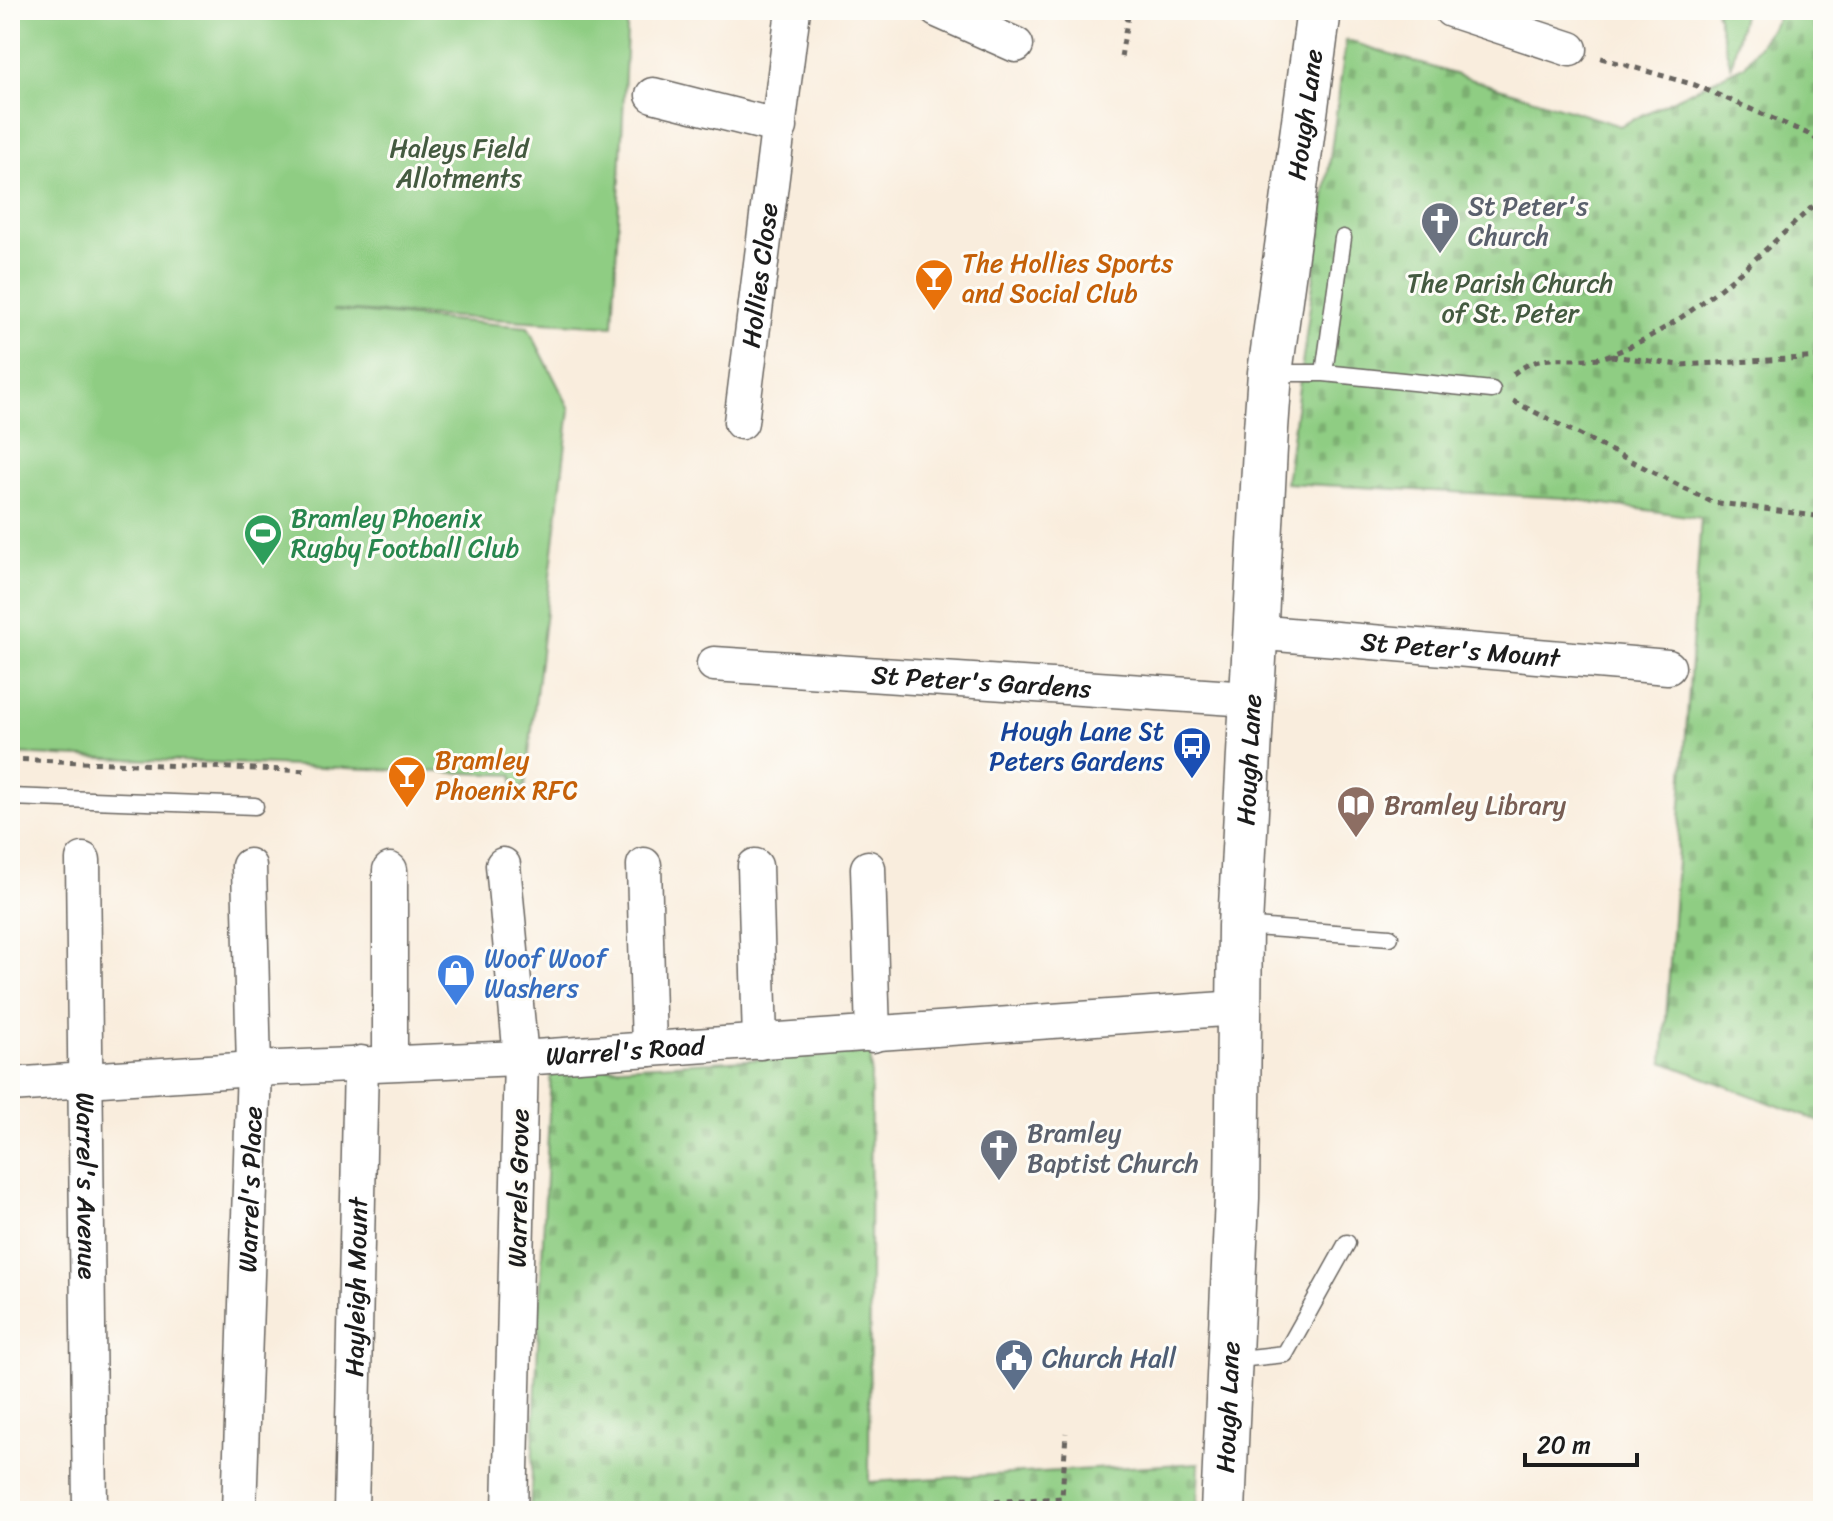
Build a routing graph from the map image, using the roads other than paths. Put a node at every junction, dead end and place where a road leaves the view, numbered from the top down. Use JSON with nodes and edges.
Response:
{"nodes":[{"id":1,"x":793,"y":10,"type":"edge"},
{"id":2,"x":937,"y":10,"type":"edge"},
{"id":3,"x":1319,"y":10,"type":"edge"},
{"id":4,"x":1472,"y":13,"type":"edge"},
{"id":5,"x":1016,"y":45,"type":"dead end"},
{"id":6,"x":1570,"y":49,"type":"road end"},
{"id":7,"x":653,"y":95,"type":"dead end"},
{"id":8,"x":780,"y":127,"type":"junction"},
{"id":9,"x":1343,"y":238,"type":"dead end"},
{"id":10,"x":1270,"y":373,"type":"junction"},
{"id":11,"x":1324,"y":373,"type":"junction"},
{"id":12,"x":1492,"y":390,"type":"road end"},
{"id":13,"x":741,"y":422,"type":"dead end"},
{"id":14,"x":1253,"y":632,"type":"junction"},
{"id":15,"x":714,"y":664,"type":"dead end"},
{"id":16,"x":1668,"y":667,"type":"dead end"},
{"id":17,"x":1250,"y":699,"type":"junction"},
{"id":18,"x":10,"y":797,"type":"edge"},
{"id":19,"x":255,"y":806,"type":"dead end"},
{"id":20,"x":83,"y":860,"type":"dead end"},
{"id":21,"x":503,"y":865,"type":"dead end"},
{"id":22,"x":644,"y":865,"type":"dead end"},
{"id":23,"x":249,"y":866,"type":"dead end"},
{"id":24,"x":755,"y":866,"type":"dead end"},
{"id":25,"x":868,"y":868,"type":"dead end"},
{"id":26,"x":390,"y":870,"type":"dead end"},
{"id":27,"x":1240,"y":926,"type":"junction"},
{"id":28,"x":1390,"y":937,"type":"dead end"},
{"id":29,"x":1238,"y":1008,"type":"junction"},
{"id":30,"x":873,"y":1035,"type":"junction"},
{"id":31,"x":760,"y":1042,"type":"junction"},
{"id":32,"x":649,"y":1049,"type":"junction"},
{"id":33,"x":521,"y":1058,"type":"junction"},
{"id":34,"x":376,"y":1063,"type":"junction"},
{"id":35,"x":254,"y":1069,"type":"junction"},
{"id":36,"x":86,"y":1082,"type":"junction"},
{"id":37,"x":10,"y":1085,"type":"edge"},
{"id":38,"x":1347,"y":1243,"type":"dead end"},
{"id":39,"x":1229,"y":1360,"type":"junction"},
{"id":40,"x":90,"y":1511,"type":"edge"},
{"id":41,"x":239,"y":1511,"type":"edge"},
{"id":42,"x":351,"y":1511,"type":"edge"},
{"id":43,"x":510,"y":1511,"type":"edge"},
{"id":44,"x":1223,"y":1511,"type":"edge"}],
"edges":[{"from":1,"to":8,"type":"street","name":"Hollies Close"},
{"from":2,"to":5,"type":"street"},
{"from":3,"to":10,"type":"street","name":"Hough Lane"},
{"from":4,"to":6,"type":"street"},
{"from":7,"to":8,"type":"street"},
{"from":8,"to":13,"type":"street","name":"Hollies Close"},
{"from":9,"to":11,"type":"lane"},
{"from":10,"to":11,"type":"lane"},
{"from":10,"to":14,"type":"street","name":"Hough Lane"},
{"from":11,"to":12,"type":"lane"},
{"from":14,"to":16,"type":"street","name":"St Peter's Mount"},
{"from":14,"to":17,"type":"street","name":"Hough Lane"},
{"from":15,"to":17,"type":"street","name":"St Peter's Gardens"},
{"from":17,"to":27,"type":"street","name":"Hough Lane"},
{"from":18,"to":19,"type":"lane"},
{"from":20,"to":36,"type":"street","name":"Warrel's Avenue"},
{"from":21,"to":33,"type":"street","name":"Warrels Grove"},
{"from":22,"to":32,"type":"street"},
{"from":23,"to":35,"type":"street","name":"Warrel's Place"},
{"from":24,"to":31,"type":"street"},
{"from":25,"to":30,"type":"street"},
{"from":26,"to":34,"type":"street","name":"Hayleigh Mount"},
{"from":27,"to":28,"type":"lane"},
{"from":27,"to":29,"type":"street","name":"Hough Lane"},
{"from":29,"to":30,"type":"street","name":"Warrel's Road"},
{"from":29,"to":39,"type":"street","name":"Hough Lane"},
{"from":30,"to":31,"type":"street","name":"Warrel's Road"},
{"from":31,"to":32,"type":"street","name":"Warrel's Road"},
{"from":32,"to":33,"type":"street","name":"Warrel's Road"},
{"from":33,"to":34,"type":"street","name":"Warrel's Road"},
{"from":33,"to":43,"type":"street","name":"Warrels Grove"},
{"from":34,"to":35,"type":"street","name":"Warrel's Road"},
{"from":34,"to":42,"type":"street","name":"Hayleigh Mount"},
{"from":35,"to":36,"type":"street","name":"Warrel's Road"},
{"from":35,"to":41,"type":"street","name":"Warrel's Place"},
{"from":36,"to":37,"type":"street","name":"Warrel's Road"},
{"from":36,"to":40,"type":"street","name":"Warrel's Avenue"},
{"from":38,"to":39,"type":"lane"},
{"from":39,"to":44,"type":"street","name":"Hough Lane"}]}
